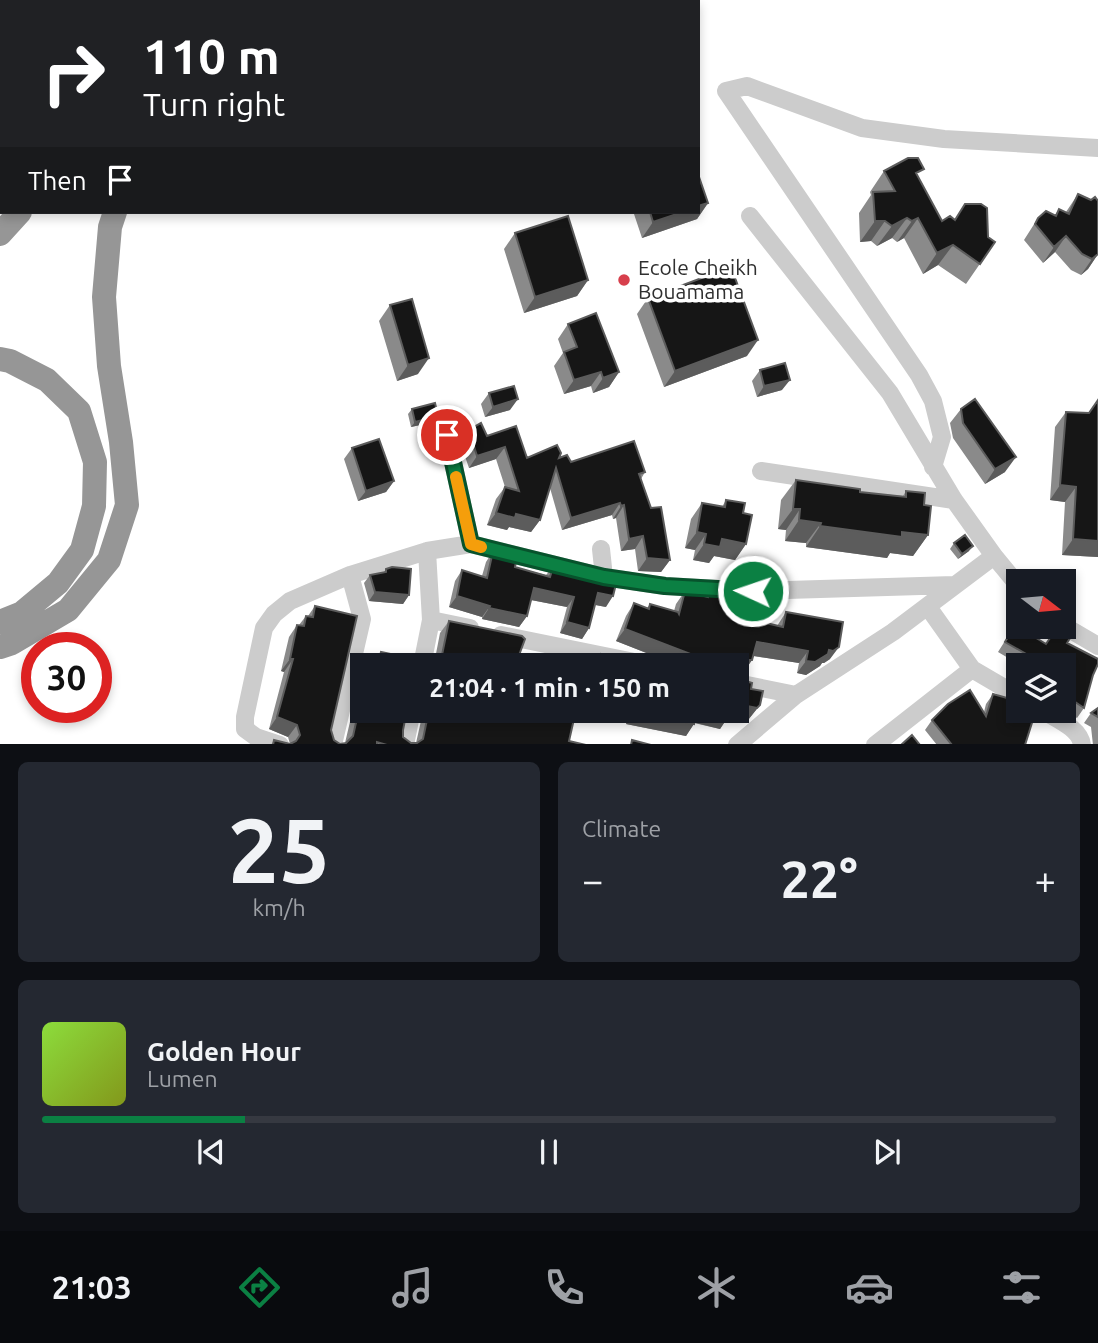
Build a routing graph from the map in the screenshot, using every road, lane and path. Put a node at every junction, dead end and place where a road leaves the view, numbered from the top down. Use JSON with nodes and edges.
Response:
{"nodes":[{"id":1,"x":1098,"y":148,"type":"edge"},
{"id":2,"x":18,"y":214,"type":"edge"},
{"id":3,"x":114,"y":214,"type":"edge"},
{"id":4,"x":750,"y":215,"type":"dead end"},
{"id":5,"x":0,"y":234,"type":"edge"},
{"id":6,"x":0,"y":359,"type":"edge"},
{"id":7,"x":447,"y":435,"type":"dead end"},
{"id":8,"x":933,"y":467,"type":"junction"},
{"id":9,"x":761,"y":471,"type":"dead end"},
{"id":10,"x":954,"y":500,"type":"junction"},
{"id":11,"x":471,"y":544,"type":"junction"},
{"id":12,"x":601,"y":549,"type":"dead end"},
{"id":13,"x":428,"y":551,"type":"junction"},
{"id":14,"x":994,"y":556,"type":"junction"},
{"id":15,"x":1006,"y":570,"type":"edge"},
{"id":16,"x":350,"y":575,"type":"junction"},
{"id":17,"x":604,"y":577,"type":"junction"},
{"id":18,"x":954,"y":585,"type":"junction"},
{"id":19,"x":928,"y":607,"type":"junction"},
{"id":20,"x":431,"y":620,"type":"junction"},
{"id":21,"x":0,"y":622,"type":"edge"},
{"id":22,"x":1076,"y":633,"type":"edge"},
{"id":23,"x":0,"y":646,"type":"edge"},
{"id":24,"x":1098,"y":646,"type":"edge"},
{"id":25,"x":424,"y":653,"type":"edge"},
{"id":26,"x":591,"y":653,"type":"edge"},
{"id":27,"x":972,"y":669,"type":"junction"},
{"id":28,"x":749,"y":685,"type":"edge"},
{"id":29,"x":1006,"y":689,"type":"edge"},
{"id":30,"x":796,"y":695,"type":"junction"},
{"id":31,"x":409,"y":723,"type":"edge"},
{"id":32,"x":1062,"y":723,"type":"edge"},
{"id":33,"x":280,"y":744,"type":"edge"},
{"id":34,"x":332,"y":744,"type":"edge"},
{"id":35,"x":405,"y":744,"type":"edge"},
{"id":36,"x":737,"y":744,"type":"edge"},
{"id":37,"x":875,"y":744,"type":"edge"},
{"id":38,"x":1082,"y":744,"type":"edge"}],
"edges":[{"from":1,"to":8,"type":"street"},
{"from":2,"to":5,"type":"highway"},
{"from":3,"to":23,"type":"highway"},
{"from":4,"to":8,"type":"street"},
{"from":6,"to":21,"type":"highway"},
{"from":7,"to":11,"type":"street"},
{"from":8,"to":10,"type":"street"},
{"from":9,"to":10,"type":"street"},
{"from":10,"to":14,"type":"street"},
{"from":11,"to":13,"type":"street"},
{"from":11,"to":17,"type":"street"},
{"from":12,"to":17,"type":"street"},
{"from":13,"to":16,"type":"street"},
{"from":13,"to":20,"type":"street"},
{"from":14,"to":15,"type":"street"},
{"from":14,"to":18,"type":"street"},
{"from":16,"to":33,"type":"street"},
{"from":16,"to":34,"type":"street"},
{"from":17,"to":18,"type":"street"},
{"from":18,"to":19,"type":"street"},
{"from":19,"to":27,"type":"street"},
{"from":19,"to":30,"type":"street"},
{"from":20,"to":25,"type":"street"},
{"from":20,"to":26,"type":"street"},
{"from":22,"to":24,"type":"street"},
{"from":27,"to":29,"type":"street"},
{"from":27,"to":37,"type":"street"},
{"from":28,"to":30,"type":"street"},
{"from":30,"to":36,"type":"street"},
{"from":31,"to":35,"type":"street"},
{"from":32,"to":38,"type":"street"}]}
